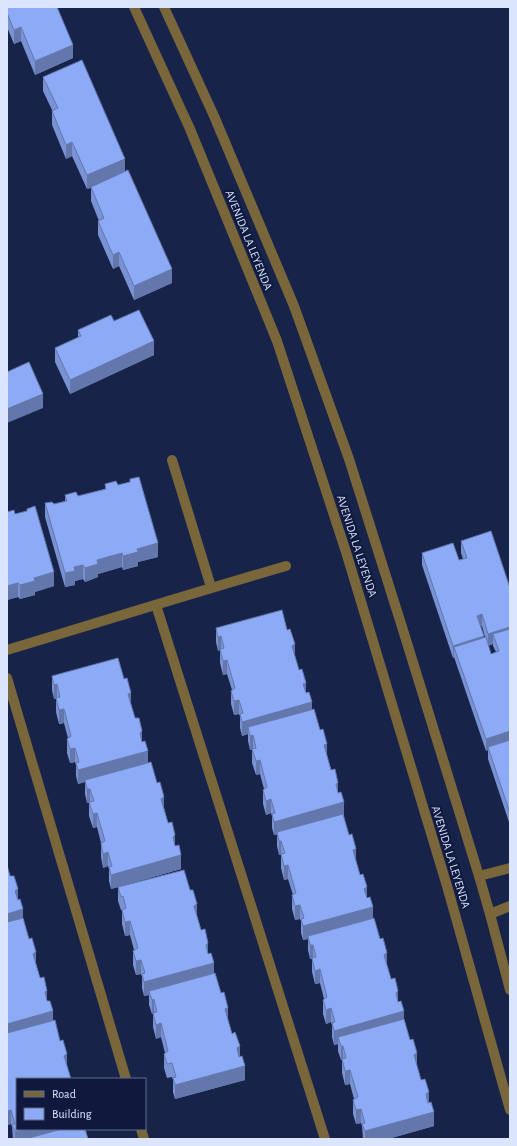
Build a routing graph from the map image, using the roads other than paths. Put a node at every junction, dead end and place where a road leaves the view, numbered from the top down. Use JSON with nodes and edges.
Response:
{"nodes":[{"id":1,"x":134,"y":7,"type":"edge"},
{"id":2,"x":164,"y":7,"type":"edge"},
{"id":3,"x":172,"y":460,"type":"dead end"},
{"id":4,"x":286,"y":566,"type":"dead end"},
{"id":5,"x":211,"y":587,"type":"junction"},
{"id":6,"x":156,"y":605,"type":"junction"},
{"id":7,"x":7,"y":650,"type":"edge"},
{"id":8,"x":7,"y":678,"type":"edge"},
{"id":9,"x":510,"y":868,"type":"edge"},
{"id":10,"x":479,"y":876,"type":"junction"},
{"id":11,"x":510,"y":906,"type":"edge"},
{"id":12,"x":490,"y":914,"type":"junction"},
{"id":13,"x":510,"y":990,"type":"edge"},
{"id":14,"x":126,"y":1078,"type":"edge"},
{"id":15,"x":510,"y":1110,"type":"edge"},
{"id":16,"x":325,"y":1139,"type":"edge"}],
"edges":[{"from":1,"to":15,"type":"street","name":"AVENIDA LA LEYENDA"},
{"from":2,"to":10,"type":"street","name":"AVENIDA LA LEYENDA"},
{"from":3,"to":5,"type":"street"},
{"from":4,"to":5,"type":"street"},
{"from":5,"to":6,"type":"street"},
{"from":6,"to":7,"type":"street"},
{"from":6,"to":16,"type":"street"},
{"from":8,"to":14,"type":"street"},
{"from":9,"to":10,"type":"street"},
{"from":10,"to":12,"type":"street","name":"AVENIDA LA LEYENDA"},
{"from":11,"to":12,"type":"street"},
{"from":12,"to":13,"type":"street","name":"AVENIDA LA LEYENDA"}]}
